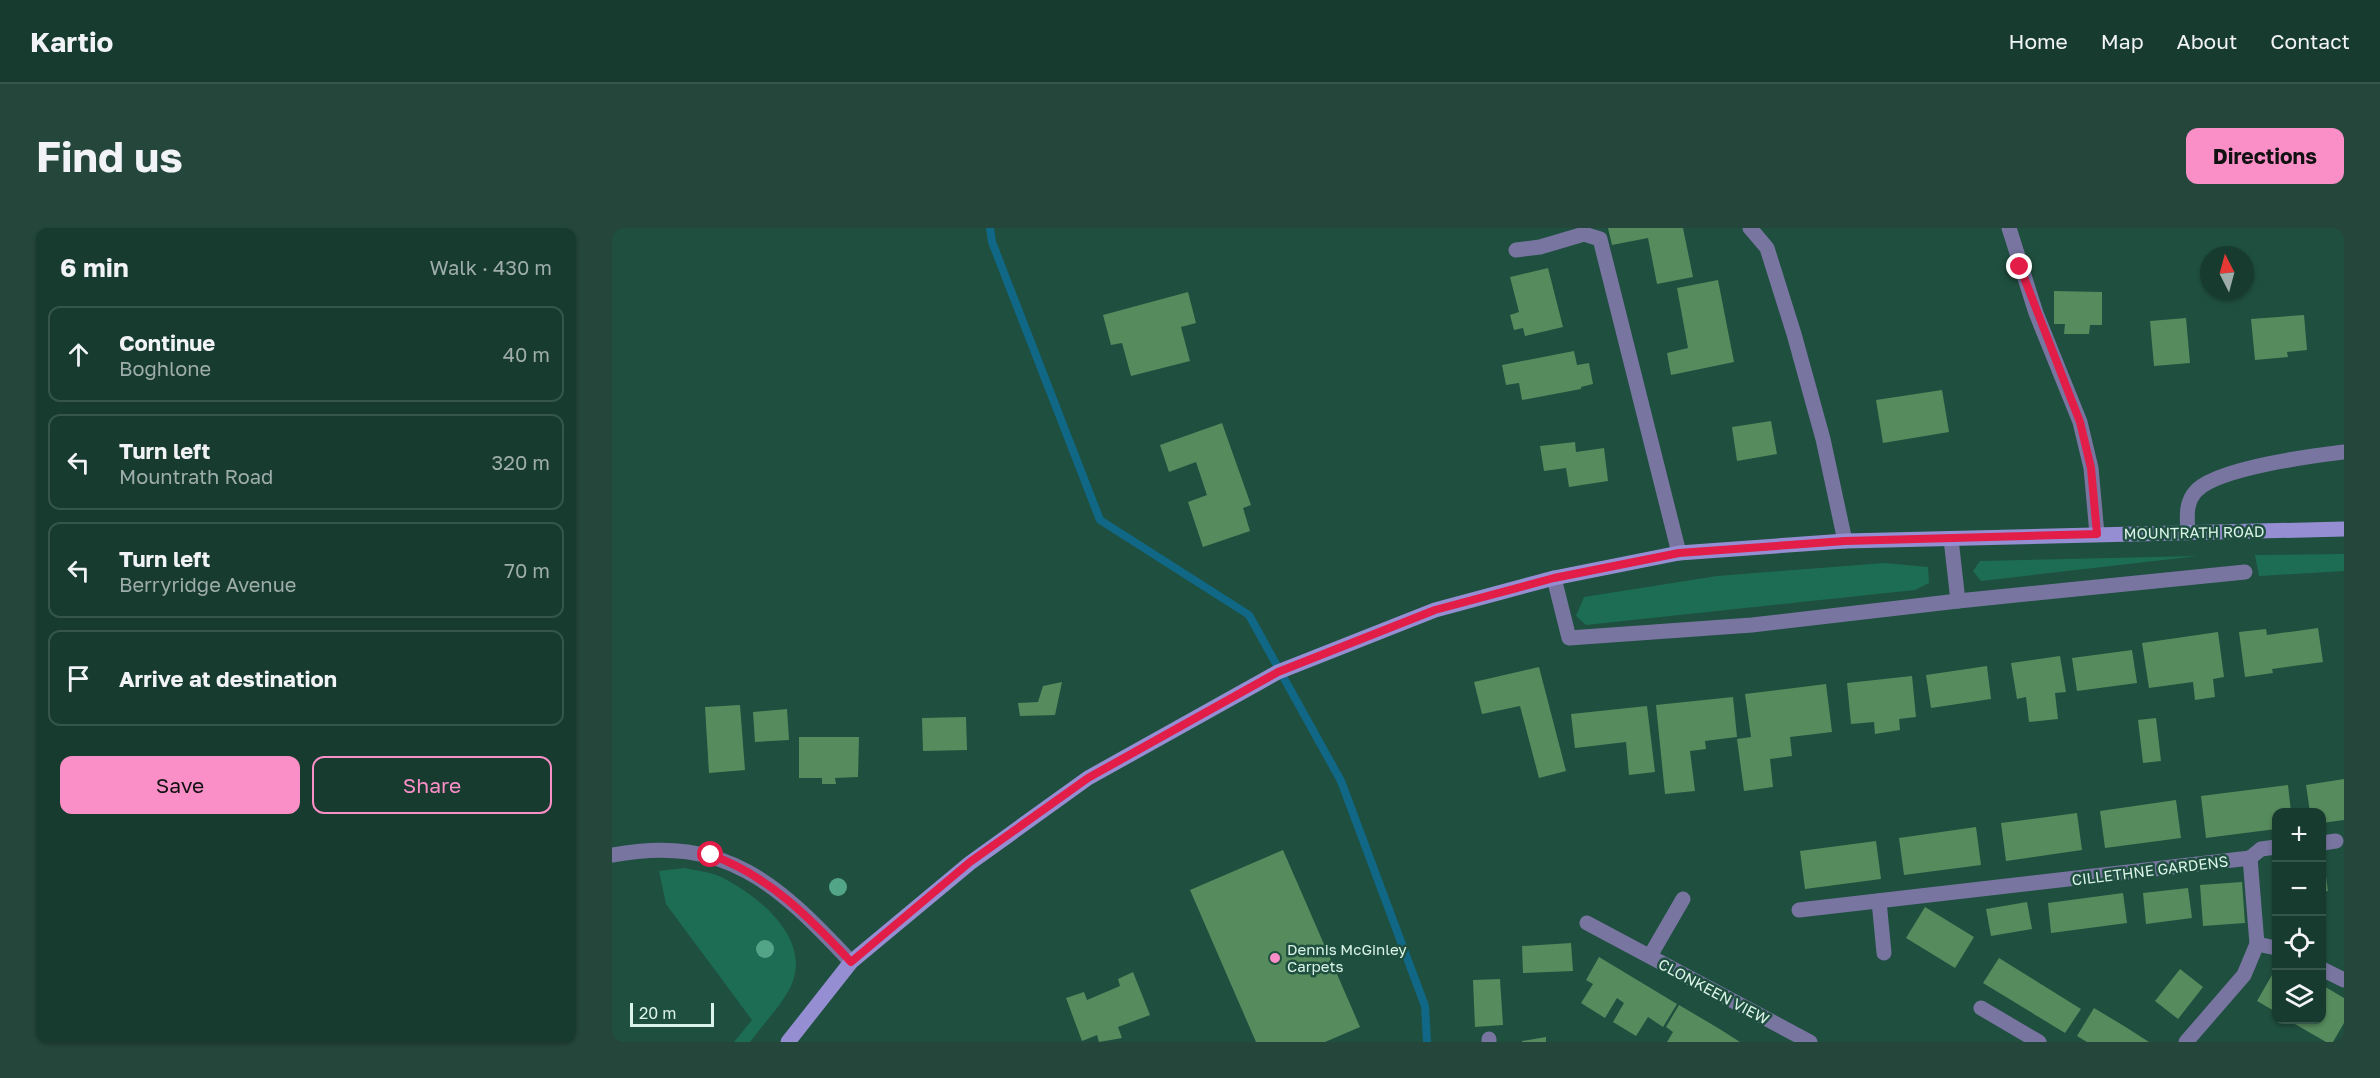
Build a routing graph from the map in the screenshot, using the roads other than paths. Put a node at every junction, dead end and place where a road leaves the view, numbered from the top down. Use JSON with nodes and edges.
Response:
{"nodes":[{"id":1,"x":1750,"y":228,"type":"edge"},
{"id":2,"x":2009,"y":228,"type":"edge"},
{"id":3,"x":1516,"y":250,"type":"dead end"},
{"id":4,"x":2344,"y":452,"type":"edge"},
{"id":5,"x":2344,"y":529,"type":"edge"},
{"id":6,"x":2188,"y":533,"type":"junction"},
{"id":7,"x":2097,"y":534,"type":"junction"},
{"id":8,"x":1951,"y":539,"type":"junction"},
{"id":9,"x":1845,"y":541,"type":"junction"},
{"id":10,"x":1679,"y":553,"type":"junction"},
{"id":11,"x":2245,"y":572,"type":"dead end"},
{"id":12,"x":1554,"y":578,"type":"junction"},
{"id":13,"x":1958,"y":601,"type":"junction"},
{"id":14,"x":2272,"y":848,"type":"edge"},
{"id":15,"x":612,"y":855,"type":"edge"},
{"id":16,"x":2250,"y":858,"type":"junction"},
{"id":17,"x":1683,"y":899,"type":"dead end"},
{"id":18,"x":1879,"y":901,"type":"junction"},
{"id":19,"x":1798,"y":910,"type":"dead end"},
{"id":20,"x":1587,"y":923,"type":"dead end"},
{"id":21,"x":2257,"y":944,"type":"junction"},
{"id":22,"x":2272,"y":947,"type":"edge"},
{"id":23,"x":1884,"y":953,"type":"dead end"},
{"id":24,"x":1650,"y":956,"type":"junction"},
{"id":25,"x":851,"y":962,"type":"junction"},
{"id":26,"x":2324,"y":970,"type":"edge"},
{"id":27,"x":2344,"y":980,"type":"edge"},
{"id":28,"x":1981,"y":1008,"type":"dead end"},
{"id":29,"x":788,"y":1042,"type":"edge"},
{"id":30,"x":1810,"y":1042,"type":"edge"},
{"id":31,"x":2039,"y":1042,"type":"edge"},
{"id":32,"x":2186,"y":1042,"type":"edge"}],
"edges":[{"from":1,"to":9,"type":"street"},
{"from":2,"to":7,"type":"street"},
{"from":3,"to":10,"type":"street"},
{"from":4,"to":6,"type":"street"},
{"from":5,"to":6,"type":"main road","name":"MOUNTRATH ROAD"},
{"from":6,"to":7,"type":"main road","name":"MOUNTRATH ROAD"},
{"from":7,"to":8,"type":"main road","name":"MOUNTRATH ROAD"},
{"from":8,"to":9,"type":"main road","name":"MOUNTRATH ROAD"},
{"from":8,"to":13,"type":"street"},
{"from":9,"to":10,"type":"main road","name":"MOUNTRATH ROAD"},
{"from":10,"to":12,"type":"main road","name":"MOUNTRATH ROAD"},
{"from":11,"to":13,"type":"street"},
{"from":12,"to":13,"type":"street"},
{"from":12,"to":25,"type":"main road","name":"MOUNTRATH ROAD"},
{"from":14,"to":16,"type":"street"},
{"from":15,"to":25,"type":"street"},
{"from":16,"to":18,"type":"street","name":"CILLETHNE GARDENS"},
{"from":16,"to":21,"type":"street","name":"CILLETHNE GARDENS"},
{"from":17,"to":24,"type":"street","name":"CLONKEEN VIEW"},
{"from":18,"to":19,"type":"street","name":"CILLETHNE GARDENS"},
{"from":18,"to":23,"type":"street"},
{"from":20,"to":24,"type":"street","name":"CLONKEEN VIEW"},
{"from":21,"to":22,"type":"street"},
{"from":21,"to":32,"type":"street","name":"CILLETHNE GARDENS"},
{"from":24,"to":30,"type":"street","name":"CLONKEEN VIEW"},
{"from":25,"to":29,"type":"main road","name":"MOUNTRATH ROAD"},
{"from":26,"to":27,"type":"street"},
{"from":28,"to":31,"type":"street"}]}
